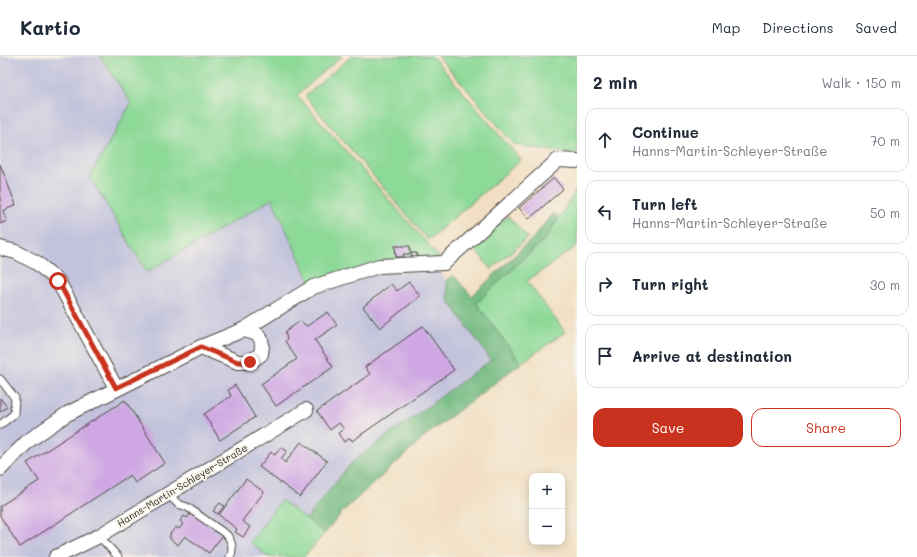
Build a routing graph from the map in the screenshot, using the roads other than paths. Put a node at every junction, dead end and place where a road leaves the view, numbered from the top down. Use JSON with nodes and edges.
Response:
{"nodes":[{"id":1,"x":577,"y":160,"type":"edge"},
{"id":2,"x":0,"y":248,"type":"edge"},
{"id":3,"x":243,"y":330,"type":"junction"},
{"id":4,"x":201,"y":347,"type":"junction"},
{"id":5,"x":0,"y":379,"type":"edge"},
{"id":6,"x":116,"y":388,"type":"junction"},
{"id":7,"x":306,"y":410,"type":"dead end"},
{"id":8,"x":0,"y":425,"type":"edge"},
{"id":9,"x":0,"y":469,"type":"edge"},
{"id":10,"x":168,"y":494,"type":"junction"},
{"id":11,"x":99,"y":536,"type":"junction"},
{"id":12,"x":56,"y":557,"type":"edge"},
{"id":13,"x":118,"y":557,"type":"edge"},
{"id":14,"x":230,"y":557,"type":"edge"}],
"edges":[{"from":1,"to":3,"type":"street"},
{"from":2,"to":6,"type":"street"},
{"from":3,"to":4,"type":"street"},
{"from":3,"to":4,"type":"street"},
{"from":4,"to":6,"type":"street"},
{"from":5,"to":8,"type":"lane"},
{"from":6,"to":9,"type":"street"},
{"from":7,"to":10,"type":"street","name":"Hanns-Martin-Schleyer-Straße"},
{"from":10,"to":11,"type":"street","name":"Hanns-Martin-Schleyer-Straße"},
{"from":10,"to":14,"type":"lane"},
{"from":11,"to":12,"type":"street","name":"Hanns-Martin-Schleyer-Straße"},
{"from":11,"to":13,"type":"lane"}]}
